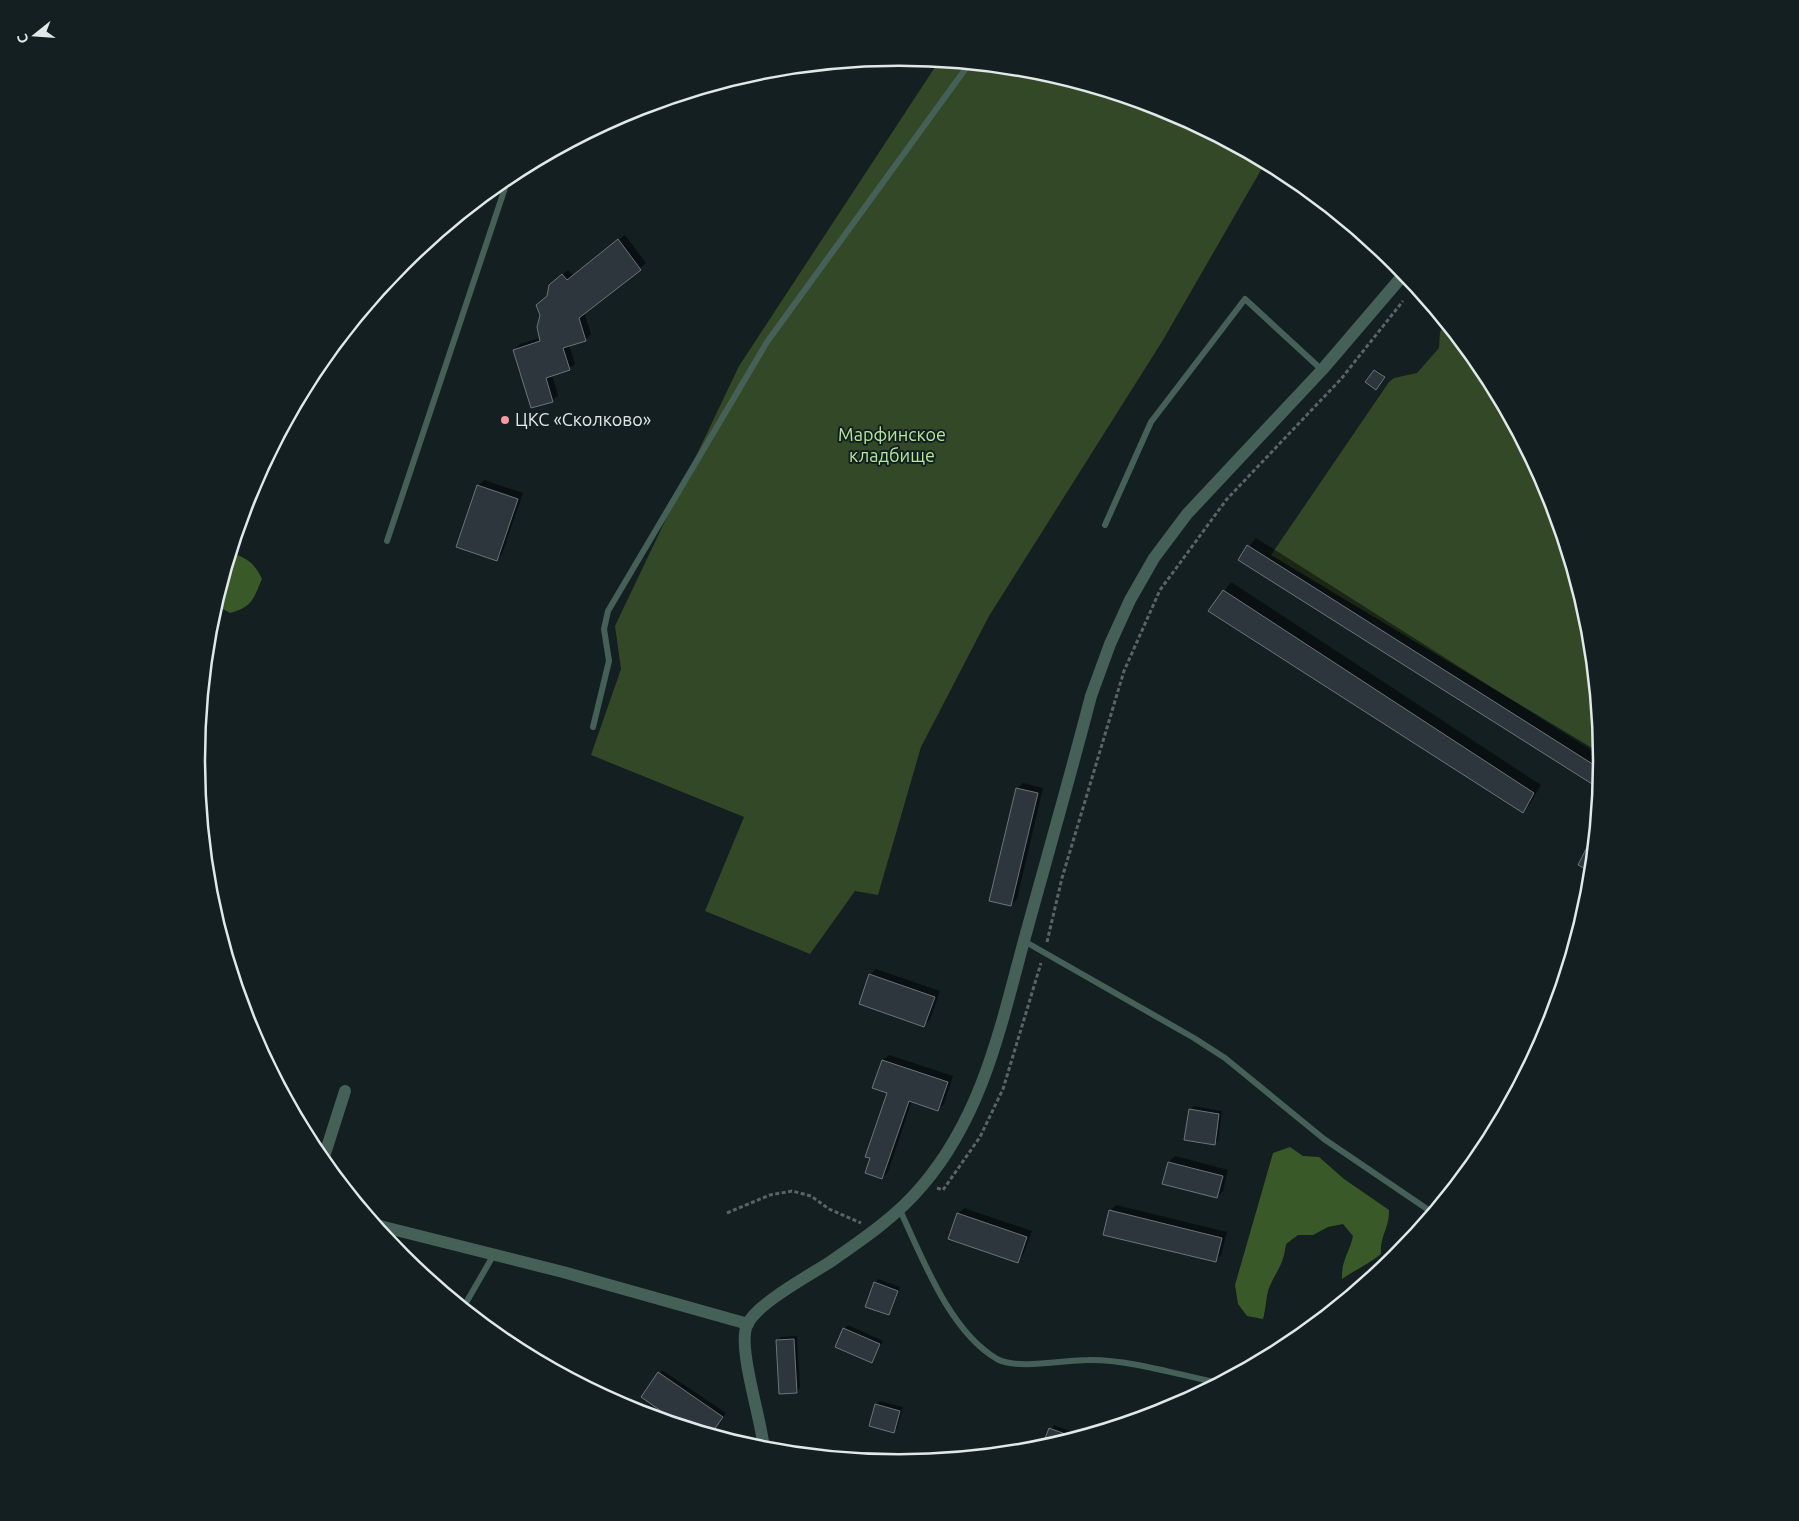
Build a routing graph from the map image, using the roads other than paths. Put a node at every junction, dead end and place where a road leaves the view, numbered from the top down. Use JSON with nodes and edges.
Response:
{"nodes":[{"id":1,"x":965,"y":70,"type":"edge"},
{"id":2,"x":503,"y":191,"type":"edge"},
{"id":3,"x":1399,"y":280,"type":"edge"},
{"id":4,"x":1322,"y":370,"type":"junction"},
{"id":5,"x":1105,"y":525,"type":"dead end"},
{"id":6,"x":387,"y":541,"type":"dead end"},
{"id":7,"x":593,"y":727,"type":"dead end"},
{"id":8,"x":1024,"y":940,"type":"junction"},
{"id":9,"x":345,"y":1091,"type":"dead end"},
{"id":10,"x":325,"y":1150,"type":"edge"},
{"id":11,"x":899,"y":1208,"type":"junction"},
{"id":12,"x":1428,"y":1210,"type":"edge"},
{"id":13,"x":387,"y":1228,"type":"edge"},
{"id":14,"x":493,"y":1256,"type":"junction"},
{"id":15,"x":466,"y":1302,"type":"edge"},
{"id":16,"x":748,"y":1324,"type":"junction"},
{"id":17,"x":1210,"y":1381,"type":"edge"},
{"id":18,"x":763,"y":1441,"type":"edge"}],
"edges":[{"from":1,"to":7,"type":"lane"},
{"from":2,"to":6,"type":"lane"},
{"from":3,"to":4,"type":"street"},
{"from":4,"to":5,"type":"lane"},
{"from":4,"to":8,"type":"street"},
{"from":8,"to":11,"type":"street"},
{"from":8,"to":12,"type":"lane"},
{"from":9,"to":10,"type":"street"},
{"from":11,"to":16,"type":"street"},
{"from":11,"to":17,"type":"lane"},
{"from":13,"to":14,"type":"street"},
{"from":14,"to":15,"type":"lane"},
{"from":14,"to":16,"type":"street"},
{"from":16,"to":18,"type":"street"}]}
